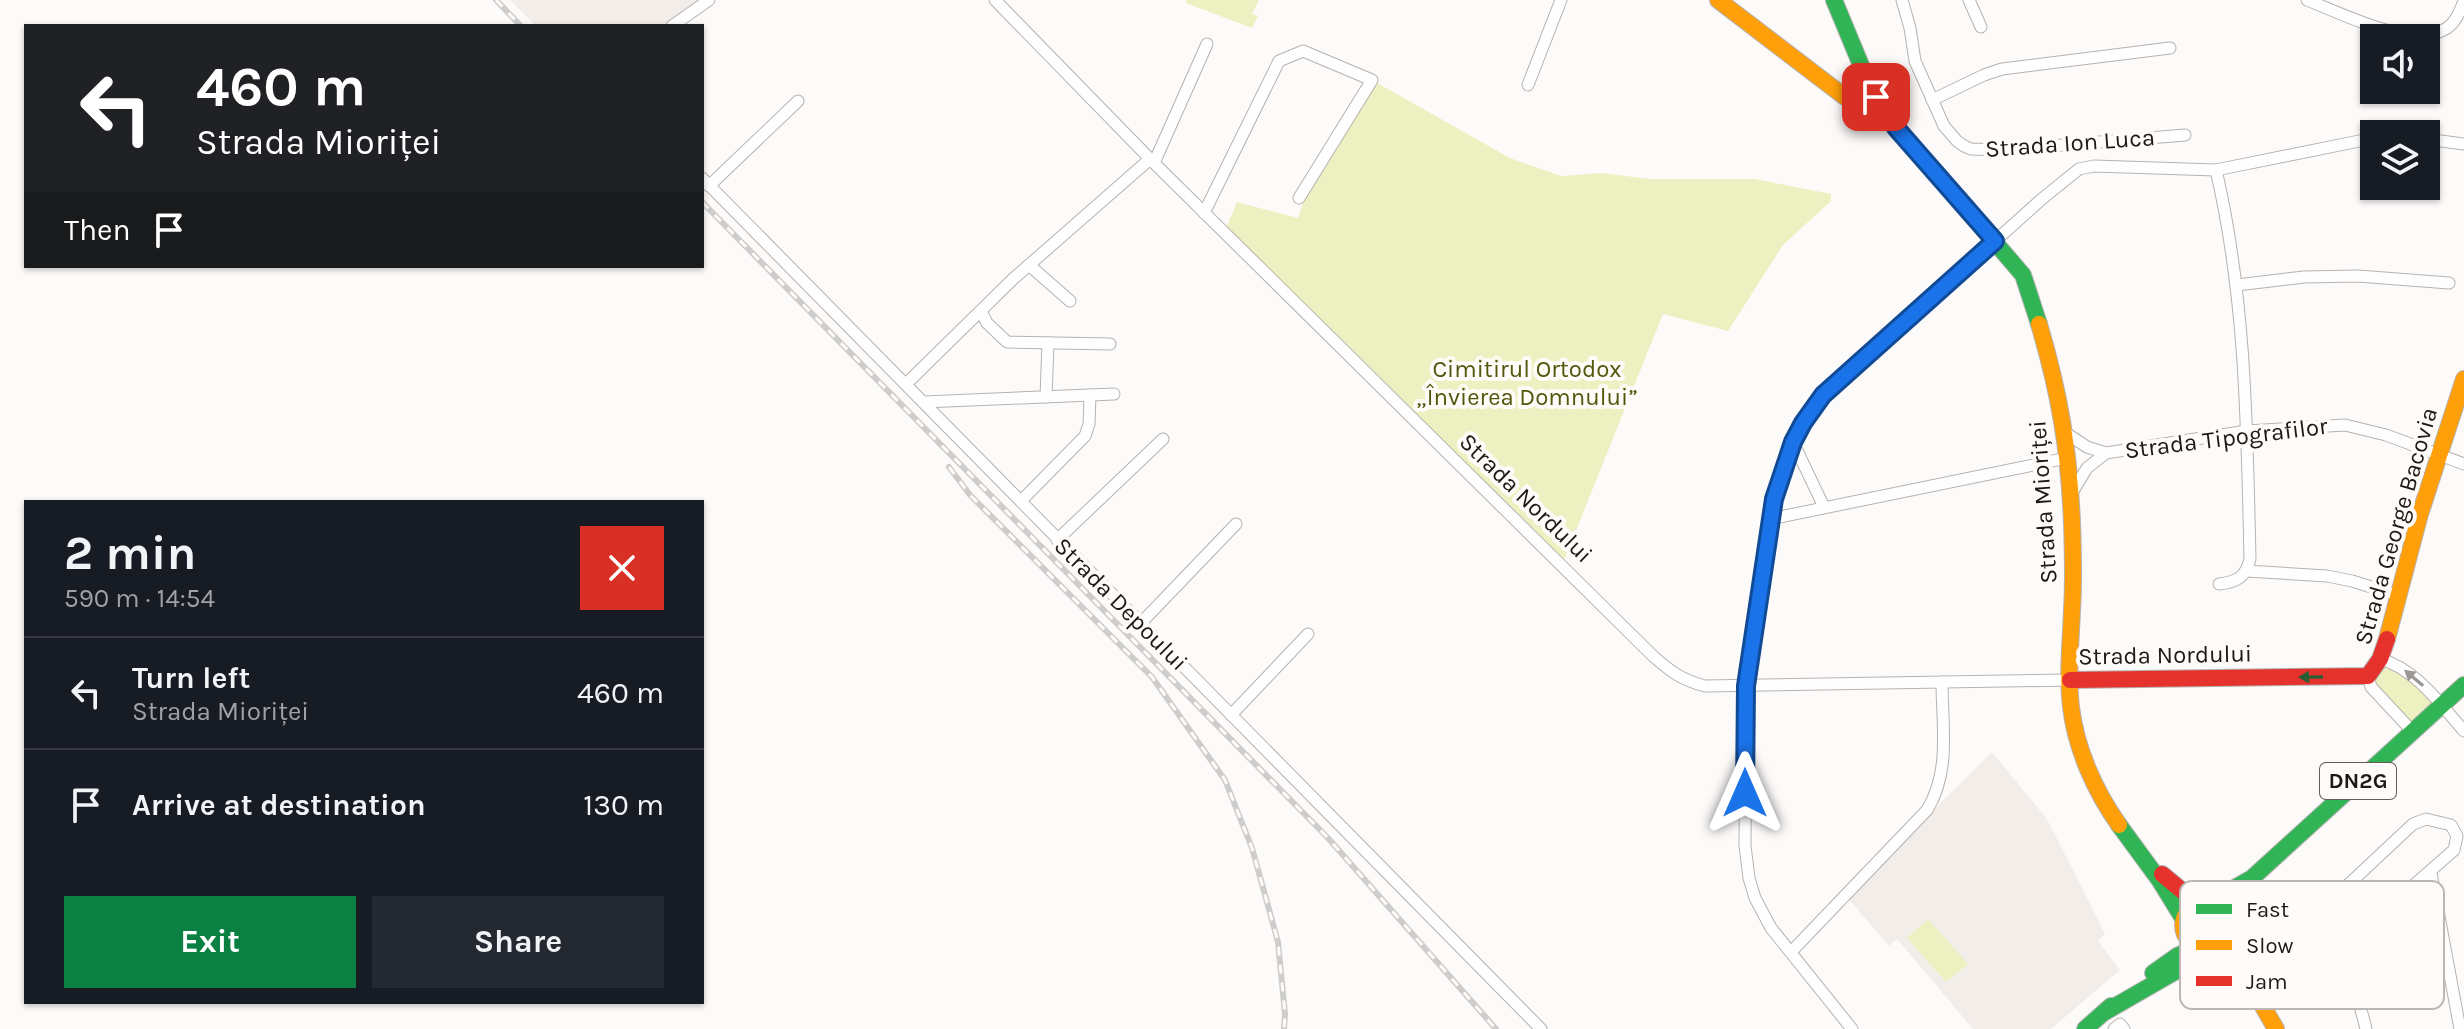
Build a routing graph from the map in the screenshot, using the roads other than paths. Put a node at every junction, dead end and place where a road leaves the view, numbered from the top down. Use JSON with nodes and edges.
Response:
{"nodes":[{"id":1,"x":709,"y":0,"type":"edge"},
{"id":2,"x":995,"y":0,"type":"edge"},
{"id":3,"x":1561,"y":0,"type":"edge"},
{"id":4,"x":1834,"y":0,"type":"edge"},
{"id":5,"x":1902,"y":0,"type":"edge"},
{"id":6,"x":1969,"y":0,"type":"edge"},
{"id":7,"x":2307,"y":0,"type":"edge"},
{"id":8,"x":2464,"y":1,"type":"edge"},
{"id":9,"x":1726,"y":2,"type":"edge"},
{"id":10,"x":675,"y":24,"type":"edge"},
{"id":11,"x":1981,"y":27,"type":"dead end"},
{"id":12,"x":1207,"y":44,"type":"dead end"},
{"id":13,"x":2170,"y":48,"type":"dead end"},
{"id":14,"x":1868,"y":82,"type":"junction"},
{"id":15,"x":1528,"y":85,"type":"dead end"},
{"id":16,"x":1845,"y":97,"type":"junction"},
{"id":17,"x":1932,"y":100,"type":"junction"},
{"id":18,"x":798,"y":101,"type":"dead end"},
{"id":19,"x":1890,"y":120,"type":"junction"},
{"id":20,"x":2185,"y":135,"type":"dead end"},
{"id":21,"x":2360,"y":141,"type":"edge"},
{"id":22,"x":2440,"y":141,"type":"edge"},
{"id":23,"x":2464,"y":144,"type":"edge"},
{"id":24,"x":1152,"y":161,"type":"junction"},
{"id":25,"x":2216,"y":170,"type":"junction"},
{"id":26,"x":706,"y":182,"type":"edge"},
{"id":27,"x":1299,"y":198,"type":"dead end"},
{"id":28,"x":1204,"y":213,"type":"junction"},
{"id":29,"x":1995,"y":241,"type":"junction"},
{"id":30,"x":1029,"y":265,"type":"junction"},
{"id":31,"x":2449,"y":283,"type":"dead end"},
{"id":32,"x":2237,"y":285,"type":"junction"},
{"id":33,"x":1070,"y":301,"type":"dead end"},
{"id":34,"x":981,"y":311,"type":"junction"},
{"id":35,"x":1048,"y":343,"type":"junction"},
{"id":36,"x":1110,"y":344,"type":"dead end"},
{"id":37,"x":2464,"y":379,"type":"edge"},
{"id":38,"x":906,"y":384,"type":"junction"},
{"id":39,"x":1114,"y":394,"type":"dead end"},
{"id":40,"x":1090,"y":395,"type":"junction"},
{"id":41,"x":1046,"y":397,"type":"junction"},
{"id":42,"x":924,"y":402,"type":"junction"},
{"id":43,"x":2247,"y":431,"type":"junction"},
{"id":44,"x":2066,"y":433,"type":"junction"},
{"id":45,"x":1163,"y":439,"type":"dead end"},
{"id":46,"x":1793,"y":442,"type":"junction"},
{"id":47,"x":2106,"y":453,"type":"junction"},
{"id":48,"x":2437,"y":454,"type":"junction"},
{"id":49,"x":2067,"y":458,"type":"junction"},
{"id":50,"x":2464,"y":464,"type":"edge"},
{"id":51,"x":2071,"y":494,"type":"junction"},
{"id":52,"x":1021,"y":501,"type":"junction"},
{"id":53,"x":1824,"y":507,"type":"junction"},
{"id":54,"x":1770,"y":519,"type":"junction"},
{"id":55,"x":1236,"y":524,"type":"dead end"},
{"id":56,"x":1057,"y":540,"type":"junction"},
{"id":57,"x":2247,"y":571,"type":"junction"},
{"id":58,"x":2219,"y":584,"type":"dead end"},
{"id":59,"x":2397,"y":595,"type":"junction"},
{"id":60,"x":1140,"y":624,"type":"junction"},
{"id":61,"x":1308,"y":634,"type":"dead end"},
{"id":62,"x":2380,"y":659,"type":"junction"},
{"id":63,"x":2368,"y":676,"type":"junction"},
{"id":64,"x":2070,"y":680,"type":"junction"},
{"id":65,"x":1942,"y":682,"type":"junction"},
{"id":66,"x":2464,"y":685,"type":"edge"},
{"id":67,"x":1746,"y":686,"type":"junction"},
{"id":68,"x":2442,"y":705,"type":"junction"},
{"id":69,"x":1231,"y":715,"type":"junction"},
{"id":70,"x":2464,"y":731,"type":"edge"},
{"id":71,"x":2413,"y":732,"type":"junction"},
{"id":72,"x":2142,"y":857,"type":"junction"},
{"id":73,"x":2431,"y":873,"type":"junction"},
{"id":74,"x":2252,"y":878,"type":"junction"},
{"id":75,"x":2246,"y":881,"type":"edge"},
{"id":76,"x":2250,"y":881,"type":"edge"},
{"id":77,"x":2352,"y":881,"type":"edge"},
{"id":78,"x":2421,"y":881,"type":"edge"},
{"id":79,"x":2432,"y":881,"type":"edge"},
{"id":80,"x":2180,"y":889,"type":"edge"},
{"id":81,"x":2180,"y":917,"type":"edge"},
{"id":82,"x":2180,"y":928,"type":"edge"},
{"id":83,"x":2444,"y":943,"type":"edge"},
{"id":84,"x":1791,"y":952,"type":"junction"},
{"id":85,"x":2180,"y":956,"type":"edge"},
{"id":86,"x":2180,"y":970,"type":"edge"},
{"id":87,"x":2135,"y":986,"type":"junction"},
{"id":88,"x":2265,"y":1009,"type":"edge"},
{"id":89,"x":2361,"y":1009,"type":"edge"},
{"id":90,"x":2105,"y":1012,"type":"junction"},
{"id":91,"x":1541,"y":1029,"type":"edge"},
{"id":92,"x":1852,"y":1029,"type":"edge"},
{"id":93,"x":2085,"y":1029,"type":"edge"},
{"id":94,"x":2114,"y":1029,"type":"edge"},
{"id":95,"x":2124,"y":1029,"type":"edge"},
{"id":96,"x":2276,"y":1029,"type":"edge"},
{"id":97,"x":2366,"y":1029,"type":"edge"},
{"id":98,"x":2460,"y":1029,"type":"edge"}],
"edges":[{"from":1,"to":10,"type":"street"},
{"from":2,"to":24,"type":"street","name":"Strada Nordului"},
{"from":3,"to":15,"type":"street"},
{"from":4,"to":14,"type":"main road","name":"Strada Mioriței"},
{"from":5,"to":17,"type":"street","name":"Strada Ion Luca"},
{"from":6,"to":11,"type":"street"},
{"from":7,"to":8,"type":"street"},
{"from":9,"to":16,"type":"main road"},
{"from":12,"to":24,"type":"street"},
{"from":13,"to":17,"type":"street"},
{"from":14,"to":16,"type":"main road"},
{"from":14,"to":19,"type":"main road","name":"Strada Mioriței"},
{"from":16,"to":19,"type":"main road"},
{"from":17,"to":20,"type":"street","name":"Strada Ion Luca"},
{"from":18,"to":26,"type":"street"},
{"from":19,"to":29,"type":"main road","name":"Strada Mioriței"},
{"from":21,"to":25,"type":"street","name":"Strada Ion Luca"},
{"from":22,"to":23,"type":"street"},
{"from":24,"to":28,"type":"street","name":"Strada Nordului"},
{"from":24,"to":30,"type":"street"},
{"from":25,"to":29,"type":"street","name":"Strada Ion Luca"},
{"from":25,"to":32,"type":"street"},
{"from":26,"to":38,"type":"street","name":"Strada Depoului"},
{"from":27,"to":28,"type":"street"},
{"from":28,"to":67,"type":"street","name":"Strada Nordului"},
{"from":29,"to":44,"type":"main road","name":"Strada Mioriței"},
{"from":29,"to":46,"type":"street","name":"Strada Ion Luca"},
{"from":30,"to":33,"type":"street"},
{"from":30,"to":34,"type":"street"},
{"from":31,"to":32,"type":"street"},
{"from":32,"to":43,"type":"street"},
{"from":34,"to":35,"type":"street"},
{"from":34,"to":38,"type":"street"},
{"from":35,"to":36,"type":"street"},
{"from":35,"to":41,"type":"street"},
{"from":37,"to":48,"type":"main road","name":"Strada George Bacovia"},
{"from":38,"to":42,"type":"street","name":"Strada Depoului"},
{"from":39,"to":40,"type":"street"},
{"from":40,"to":41,"type":"street"},
{"from":40,"to":52,"type":"street"},
{"from":41,"to":42,"type":"street"},
{"from":42,"to":52,"type":"street","name":"Strada Depoului"},
{"from":43,"to":47,"type":"street","name":"Strada Tipografilor"},
{"from":43,"to":48,"type":"street","name":"Strada Tipografilor"},
{"from":43,"to":57,"type":"street"},
{"from":44,"to":47,"type":"street","name":"Strada Tipografilor"},
{"from":44,"to":49,"type":"main road","name":"Strada Mioriței"},
{"from":45,"to":56,"type":"street"},
{"from":46,"to":53,"type":"street"},
{"from":46,"to":54,"type":"street","name":"Strada Ion Luca"},
{"from":47,"to":51,"type":"street","name":"Strada Tipografilor"},
{"from":48,"to":50,"type":"street","name":"Strada Tipografilor"},
{"from":48,"to":59,"type":"main road","name":"Strada George Bacovia"},
{"from":49,"to":51,"type":"main road","name":"Strada Mioriței"},
{"from":49,"to":53,"type":"street"},
{"from":51,"to":64,"type":"main road","name":"Strada Mioriței"},
{"from":52,"to":56,"type":"street","name":"Strada Depoului"},
{"from":53,"to":54,"type":"street"},
{"from":54,"to":67,"type":"street","name":"Strada Ion Luca"},
{"from":55,"to":60,"type":"street"},
{"from":56,"to":60,"type":"street","name":"Strada Depoului"},
{"from":57,"to":58,"type":"street"},
{"from":57,"to":59,"type":"street"},
{"from":59,"to":62,"type":"main road","name":"Strada George Bacovia"},
{"from":60,"to":69,"type":"street","name":"Strada Depoului"},
{"from":61,"to":69,"type":"street"},
{"from":62,"to":63,"type":"main road"},
{"from":68,"to":62,"type":"street","name":"Strada George Bacovia","one_way":true},
{"from":63,"to":64,"type":"main road","name":"Strada Nordului","one_way":true},
{"from":63,"to":71,"type":"street"},
{"from":64,"to":65,"type":"street","name":"Strada Nordului"},
{"from":64,"to":72,"type":"main road","name":"Strada Mioriței"},
{"from":65,"to":67,"type":"street","name":"Strada Nordului"},
{"from":65,"to":84,"type":"street"},
{"from":66,"to":68,"type":"main road","number":"DN2G"},
{"from":67,"to":84,"type":"street","name":"Strada Ion Luca"},
{"from":68,"to":70,"type":"street","name":"Strada George Bacovia"},
{"from":68,"to":71,"type":"main road","number":"DN2G"},
{"from":69,"to":91,"type":"street","name":"Strada Depoului"},
{"from":71,"to":74,"type":"main road","number":"DN2G"},
{"from":72,"to":80,"type":"main road","name":"Strada Mioriței"},
{"from":72,"to":81,"type":"main road","name":"Strada Mioriței"},
{"from":73,"to":77,"type":"street"},
{"from":73,"to":78,"type":"street"},
{"from":73,"to":79,"type":"street"},
{"from":74,"to":75,"type":"main road","number":"DN2G"},
{"from":74,"to":76,"type":"main road","number":"DN2G"},
{"from":82,"to":87,"type":"main road"},
{"from":83,"to":98,"type":"street"},
{"from":84,"to":92,"type":"street","name":"Strada Ion Luca"},
{"from":85,"to":87,"type":"main road"},
{"from":86,"to":90,"type":"main road"},
{"from":87,"to":90,"type":"main road"},
{"from":88,"to":96,"type":"main road"},
{"from":89,"to":97,"type":"street"},
{"from":90,"to":93,"type":"main road"},
{"from":94,"to":95,"type":"street"}]}
